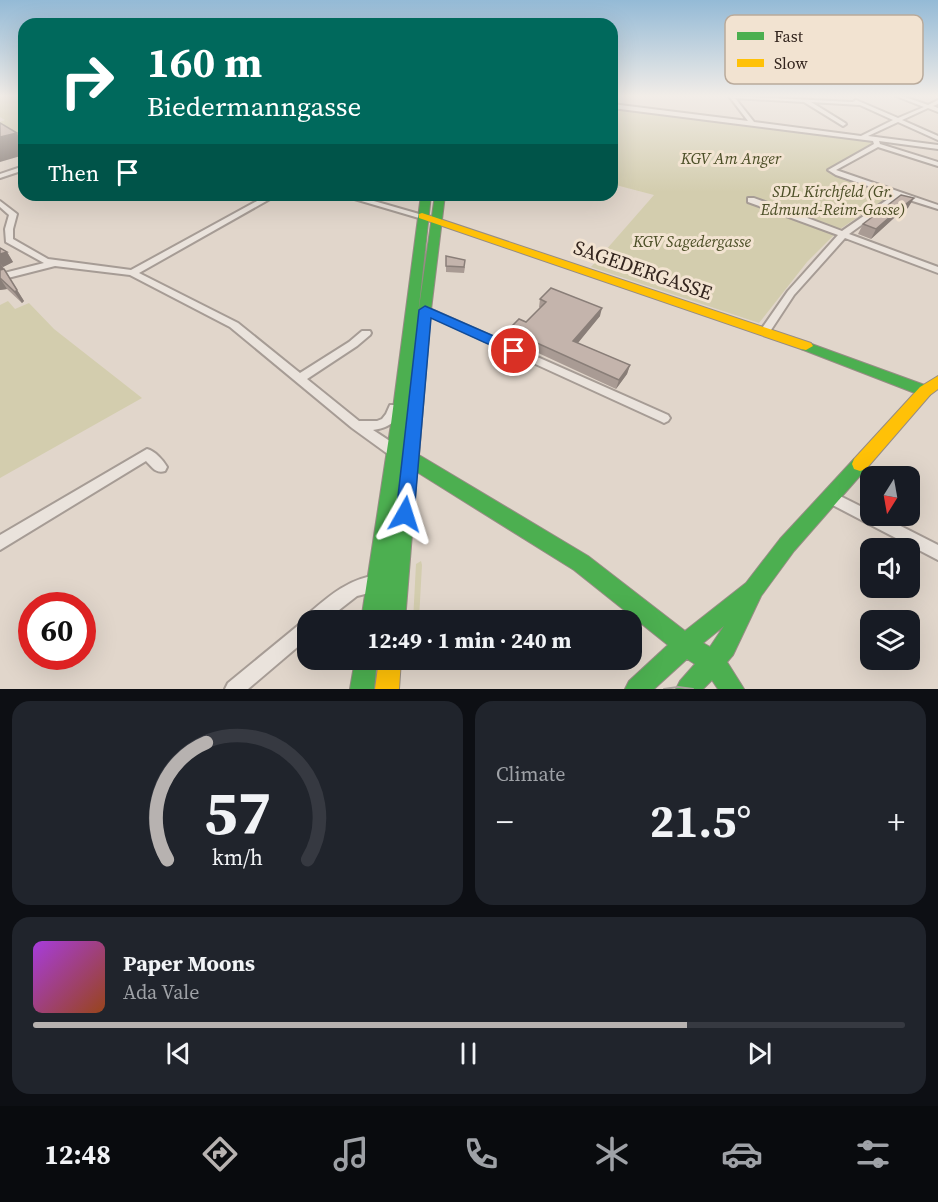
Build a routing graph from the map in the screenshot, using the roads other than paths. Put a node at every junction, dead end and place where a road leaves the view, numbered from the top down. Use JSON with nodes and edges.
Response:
{"nodes":[{"id":1,"x":796,"y":128,"type":"edge"},
{"id":2,"x":879,"y":128,"type":"edge"},
{"id":3,"x":916,"y":128,"type":"edge"},
{"id":4,"x":864,"y":136,"type":"junction"},
{"id":5,"x":938,"y":138,"type":"edge"},
{"id":6,"x":877,"y":141,"type":"junction"},
{"id":7,"x":938,"y":147,"type":"edge"},
{"id":8,"x":938,"y":164,"type":"edge"},
{"id":9,"x":18,"y":170,"type":"edge"},
{"id":10,"x":0,"y":176,"type":"edge"},
{"id":11,"x":898,"y":195,"type":"junction"},
{"id":12,"x":752,"y":200,"type":"dead end"},
{"id":13,"x":262,"y":201,"type":"edge"},
{"id":14,"x":367,"y":201,"type":"edge"},
{"id":15,"x":425,"y":201,"type":"edge"},
{"id":16,"x":439,"y":201,"type":"edge"},
{"id":17,"x":0,"y":203,"type":"edge"},
{"id":18,"x":938,"y":207,"type":"edge"},
{"id":19,"x":422,"y":216,"type":"junction"},
{"id":20,"x":436,"y":221,"type":"junction"},
{"id":21,"x":844,"y":234,"type":"junction"},
{"id":22,"x":9,"y":240,"type":"junction"},
{"id":23,"x":0,"y":245,"type":"edge"},
{"id":24,"x":54,"y":263,"type":"junction"},
{"id":25,"x":938,"y":270,"type":"edge"},
{"id":26,"x":132,"y":273,"type":"junction"},
{"id":27,"x":0,"y":277,"type":"edge"},
{"id":28,"x":425,"y":310,"type":"junction"},
{"id":29,"x":765,"y":331,"type":"junction"},
{"id":30,"x":366,"y":333,"type":"dead end"},
{"id":31,"x":299,"y":379,"type":"junction"},
{"id":32,"x":405,"y":380,"type":"junction"},
{"id":33,"x":938,"y":381,"type":"edge"},
{"id":34,"x":925,"y":391,"type":"junction"},
{"id":35,"x":664,"y":418,"type":"dead end"},
{"id":36,"x":356,"y":425,"type":"junction"},
{"id":37,"x":395,"y":452,"type":"junction"},
{"id":38,"x":411,"y":459,"type":"junction"},
{"id":39,"x":160,"y":467,"type":"dead end"},
{"id":40,"x":830,"y":497,"type":"junction"},
{"id":41,"x":0,"y":543,"type":"edge"},
{"id":42,"x":938,"y":553,"type":"edge"},
{"id":43,"x":377,"y":583,"type":"junction"},
{"id":44,"x":398,"y":584,"type":"junction"},
{"id":45,"x":754,"y":589,"type":"junction"},
{"id":46,"x":326,"y":610,"type":"edge"},
{"id":47,"x":373,"y":610,"type":"edge"},
{"id":48,"x":395,"y":610,"type":"edge"},
{"id":49,"x":297,"y":635,"type":"edge"},
{"id":50,"x":687,"y":646,"type":"junction"},
{"id":51,"x":713,"y":662,"type":"junction"},
{"id":52,"x":365,"y":670,"type":"edge"},
{"id":53,"x":389,"y":670,"type":"edge"},
{"id":54,"x":700,"y":676,"type":"junction"},
{"id":55,"x":234,"y":689,"type":"edge"},
{"id":56,"x":362,"y":689,"type":"edge"},
{"id":57,"x":387,"y":689,"type":"edge"},
{"id":58,"x":637,"y":689,"type":"edge"},
{"id":59,"x":688,"y":689,"type":"edge"},
{"id":60,"x":708,"y":689,"type":"edge"},
{"id":61,"x":732,"y":689,"type":"edge"}],
"edges":[{"from":1,"to":4,"type":"street"},
{"from":2,"to":4,"type":"street"},
{"from":3,"to":5,"type":"street"},
{"from":4,"to":6,"type":"street"},
{"from":6,"to":7,"type":"street"},
{"from":6,"to":8,"type":"street"},
{"from":6,"to":11,"type":"street"},
{"from":9,"to":10,"type":"street"},
{"from":11,"to":18,"type":"street"},
{"from":11,"to":21,"type":"street"},
{"from":12,"to":21,"type":"street"},
{"from":13,"to":26,"type":"street"},
{"from":14,"to":19,"type":"street","name":"SAGEDERGASSE"},
{"from":15,"to":19,"type":"main road"},
{"from":16,"to":20,"type":"main road"},
{"from":17,"to":22,"type":"street"},
{"from":19,"to":20,"type":"main road","name":"SAGEDERGASSE"},
{"from":19,"to":32,"type":"main road"},
{"from":20,"to":28,"type":"main road"},
{"from":20,"to":29,"type":"main road","name":"SAGEDERGASSE"},
{"from":21,"to":25,"type":"street"},
{"from":21,"to":29,"type":"street"},
{"from":22,"to":23,"type":"street"},
{"from":22,"to":24,"type":"street"},
{"from":24,"to":26,"type":"street"},
{"from":24,"to":27,"type":"street"},
{"from":26,"to":31,"type":"street"},
{"from":28,"to":35,"type":"street"},
{"from":28,"to":38,"type":"main road"},
{"from":29,"to":34,"type":"main road","name":"SAGEDERGASSE"},
{"from":30,"to":31,"type":"street"},
{"from":31,"to":36,"type":"street"},
{"from":32,"to":36,"type":"street"},
{"from":32,"to":37,"type":"main road"},
{"from":33,"to":34,"type":"main road"},
{"from":34,"to":40,"type":"main road"},
{"from":36,"to":37,"type":"street"},
{"from":37,"to":38,"type":"street"},
{"from":37,"to":43,"type":"main road"},
{"from":38,"to":44,"type":"main road"},
{"from":38,"to":50,"type":"main road"},
{"from":39,"to":41,"type":"street"},
{"from":40,"to":42,"type":"street"},
{"from":40,"to":45,"type":"main road"},
{"from":43,"to":44,"type":"street"},
{"from":43,"to":46,"type":"street"},
{"from":43,"to":47,"type":"main road"},
{"from":44,"to":48,"type":"main road"},
{"from":45,"to":50,"type":"main road"},
{"from":45,"to":51,"type":"main road"},
{"from":49,"to":55,"type":"street"},
{"from":50,"to":51,"type":"main road"},
{"from":50,"to":54,"type":"main road"},
{"from":50,"to":58,"type":"main road"},
{"from":51,"to":54,"type":"main road"},
{"from":51,"to":61,"type":"main road"},
{"from":52,"to":56,"type":"main road"},
{"from":53,"to":57,"type":"main road"},
{"from":54,"to":59,"type":"main road"},
{"from":54,"to":60,"type":"main road"}]}
